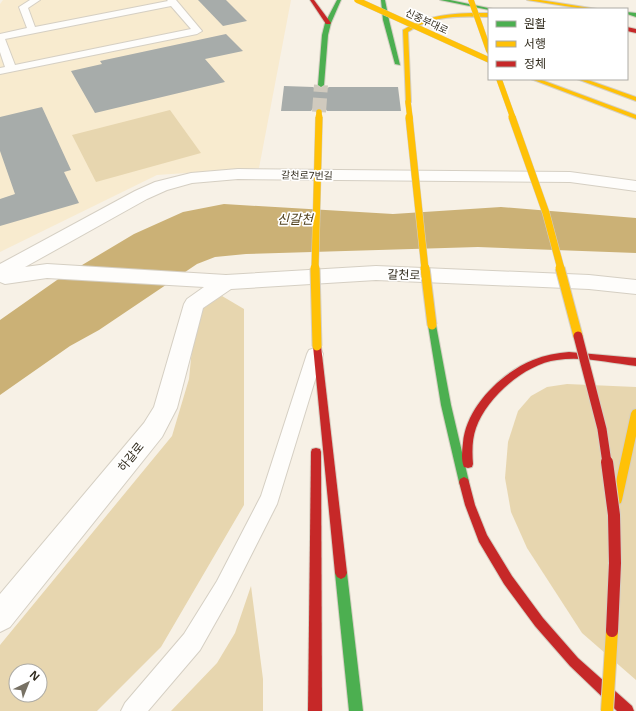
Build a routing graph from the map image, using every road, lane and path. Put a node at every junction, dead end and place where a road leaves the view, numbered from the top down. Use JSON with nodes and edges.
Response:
{"nodes":[{"id":1,"x":36,"y":0,"type":"edge"},
{"id":2,"x":312,"y":0,"type":"edge"},
{"id":3,"x":339,"y":0,"type":"edge"},
{"id":4,"x":357,"y":0,"type":"edge"},
{"id":5,"x":384,"y":0,"type":"edge"},
{"id":6,"x":442,"y":0,"type":"edge"},
{"id":7,"x":471,"y":0,"type":"edge"},
{"id":8,"x":528,"y":0,"type":"edge"},
{"id":9,"x":172,"y":1,"type":"edge"},
{"id":10,"x":536,"y":1,"type":"edge"},
{"id":11,"x":488,"y":8,"type":"edge"},
{"id":12,"x":588,"y":8,"type":"edge"},
{"id":13,"x":415,"y":12,"type":"dead end"},
{"id":14,"x":488,"y":15,"type":"edge"},
{"id":15,"x":328,"y":23,"type":"junction"},
{"id":16,"x":442,"y":24,"type":"dead end"},
{"id":17,"x":32,"y":30,"type":"junction"},
{"id":18,"x":0,"y":38,"type":"edge"},
{"id":19,"x":476,"y":38,"type":"dead end"},
{"id":20,"x":488,"y":44,"type":"edge"},
{"id":21,"x":488,"y":48,"type":"edge"},
{"id":22,"x":488,"y":60,"type":"edge"},
{"id":23,"x":11,"y":69,"type":"junction"},
{"id":24,"x":0,"y":71,"type":"edge"},
{"id":25,"x":499,"y":80,"type":"edge"},
{"id":26,"x":537,"y":80,"type":"edge"},
{"id":27,"x":583,"y":80,"type":"edge"},
{"id":28,"x":320,"y":85,"type":"tunnel mouth"},
{"id":29,"x":636,"y":99,"type":"edge"},
{"id":30,"x":408,"y":102,"type":"junction"},
{"id":31,"x":319,"y":112,"type":"tunnel mouth"},
{"id":32,"x":636,"y":118,"type":"edge"},
{"id":33,"x":636,"y":186,"type":"edge"},
{"id":34,"x":0,"y":273,"type":"edge"},
{"id":35,"x":0,"y":278,"type":"edge"},
{"id":36,"x":226,"y":282,"type":"junction"},
{"id":37,"x":636,"y":287,"type":"edge"},
{"id":38,"x":317,"y":346,"type":"junction"},
{"id":39,"x":636,"y":362,"type":"edge"},
{"id":40,"x":636,"y":413,"type":"edge"},
{"id":41,"x":316,"y":426,"type":"dead end"},
{"id":42,"x":316,"y":442,"type":"dead end"},
{"id":43,"x":470,"y":505,"type":"junction"},
{"id":44,"x":614,"y":515,"type":"junction"},
{"id":45,"x":0,"y":617,"type":"edge"},
{"id":46,"x":133,"y":711,"type":"edge"},
{"id":47,"x":314,"y":711,"type":"edge"},
{"id":48,"x":356,"y":711,"type":"edge"},
{"id":49,"x":607,"y":711,"type":"edge"},
{"id":50,"x":628,"y":711,"type":"edge"}],
"edges":[{"from":1,"to":17,"type":"lane"},
{"from":2,"to":15,"type":"main road"},
{"from":3,"to":15,"type":"main road"},
{"from":4,"to":22,"type":"main road","name":"신중부대로","bridge":true},
{"from":5,"to":30,"type":"main road"},
{"from":6,"to":11,"type":"main road"},
{"from":7,"to":21,"type":"main road","bridge":true},
{"from":8,"to":10,"type":"main road"},
{"from":9,"to":17,"type":"lane"},
{"from":9,"to":23,"type":"lane"},
{"from":10,"to":12,"type":"main road"},
{"from":13,"to":16,"type":"main road","name":"신중부대로"},
{"from":14,"to":30,"type":"main road"},
{"from":15,"to":28,"type":"main road"},
{"from":17,"to":18,"type":"lane"},
{"from":18,"to":23,"type":"lane"},
{"from":19,"to":20,"type":"main road","bridge":true},
{"from":23,"to":24,"type":"lane"},
{"from":25,"to":44,"type":"main road","bridge":true},
{"from":26,"to":32,"type":"main road"},
{"from":27,"to":29,"type":"main road"},
{"from":30,"to":43,"type":"main road","bridge":true},
{"from":31,"to":38,"type":"main road","bridge":true},
{"from":33,"to":34,"type":"street","name":"갈천로7번길"},
{"from":35,"to":36,"type":"street","name":"갈천로"},
{"from":36,"to":37,"type":"street","name":"갈천로"},
{"from":36,"to":45,"type":"street","name":"하갈로"},
{"from":38,"to":41,"type":"main road"},
{"from":38,"to":46,"type":"lane"},
{"from":38,"to":48,"type":"main road"},
{"from":39,"to":43,"type":"main road"},
{"from":40,"to":44,"type":"main road"},
{"from":42,"to":47,"type":"main road"},
{"from":43,"to":50,"type":"main road"},
{"from":44,"to":49,"type":"main road","bridge":true}]}
